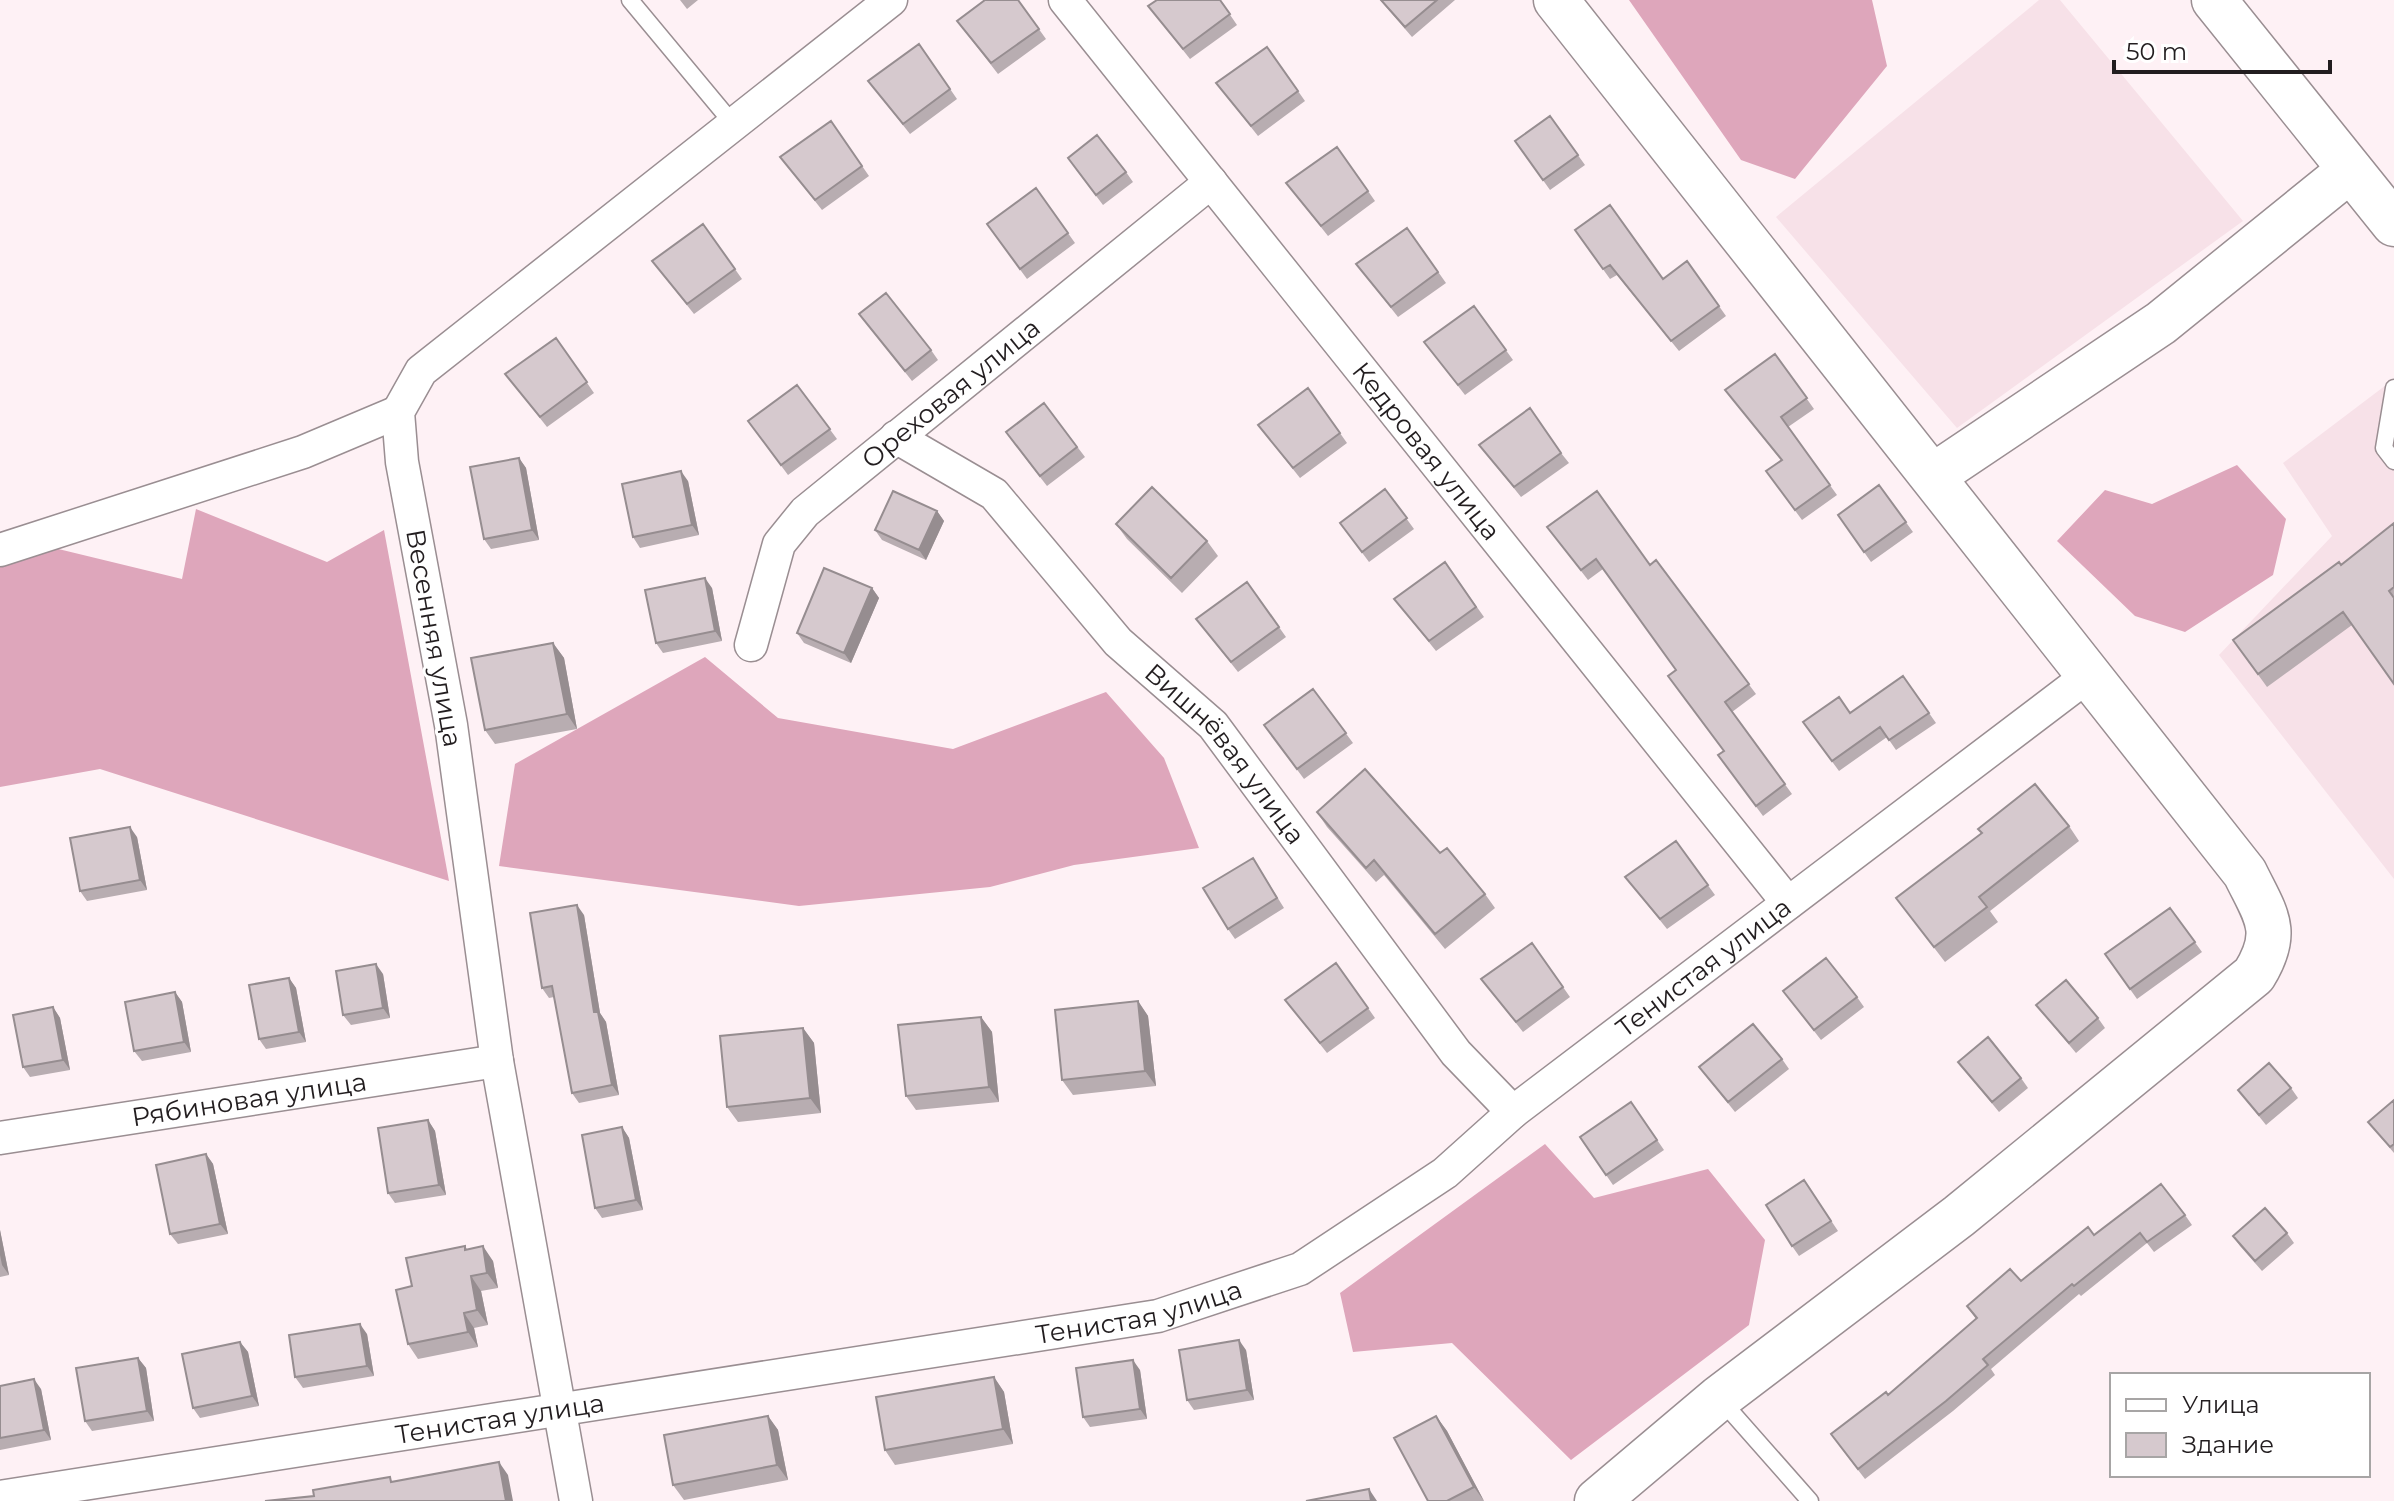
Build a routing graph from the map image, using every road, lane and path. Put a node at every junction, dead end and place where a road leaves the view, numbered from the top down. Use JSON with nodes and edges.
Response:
{"nodes":[{"id":1,"x":630,"y":0,"type":"edge"},
{"id":2,"x":891,"y":0,"type":"edge"},
{"id":3,"x":1065,"y":0,"type":"edge"},
{"id":4,"x":1556,"y":0,"type":"edge"},
{"id":5,"x":2214,"y":0,"type":"edge"},
{"id":6,"x":734,"y":125,"type":"junction"},
{"id":7,"x":2350,"y":170,"type":"junction"},
{"id":8,"x":1211,"y":182,"type":"junction"},
{"id":9,"x":2394,"y":224,"type":"edge"},
{"id":10,"x":2394,"y":388,"type":"edge"},
{"id":11,"x":398,"y":412,"type":"junction"},
{"id":12,"x":896,"y":437,"type":"junction"},
{"id":13,"x":2394,"y":461,"type":"edge"},
{"id":14,"x":1933,"y":476,"type":"junction"},
{"id":15,"x":0,"y":550,"type":"edge"},
{"id":16,"x":751,"y":645,"type":"dead end"},
{"id":17,"x":2089,"y":675,"type":"junction"},
{"id":18,"x":1788,"y":903,"type":"junction"},
{"id":19,"x":497,"y":1061,"type":"junction"},
{"id":20,"x":1513,"y":1112,"type":"junction"},
{"id":21,"x":0,"y":1138,"type":"edge"},
{"id":22,"x":1719,"y":1398,"type":"junction"},
{"id":23,"x":559,"y":1407,"type":"junction"},
{"id":24,"x":1635,"y":1486,"type":"edge"},
{"id":25,"x":0,"y":1497,"type":"edge"},
{"id":26,"x":576,"y":1501,"type":"edge"},
{"id":27,"x":1597,"y":1501,"type":"edge"},
{"id":28,"x":1810,"y":1501,"type":"edge"}],
"edges":[{"from":1,"to":6,"type":"lane"},
{"from":2,"to":6,"type":"street"},
{"from":3,"to":8,"type":"street","name":"Кедровая улица"},
{"from":4,"to":14,"type":"main road"},
{"from":5,"to":7,"type":"main road"},
{"from":6,"to":11,"type":"street"},
{"from":7,"to":9,"type":"main road"},
{"from":7,"to":14,"type":"main road"},
{"from":8,"to":12,"type":"street","name":"Ореховая улица"},
{"from":8,"to":18,"type":"street","name":"Кедровая улица"},
{"from":10,"to":13,"type":"lane"},
{"from":11,"to":15,"type":"street"},
{"from":11,"to":19,"type":"street","name":"Весенняя улица"},
{"from":12,"to":16,"type":"street","name":"Ореховая улица"},
{"from":12,"to":20,"type":"street","name":"Вишнёвая улица"},
{"from":14,"to":17,"type":"main road"},
{"from":17,"to":18,"type":"street","name":"Тенистая улица"},
{"from":17,"to":22,"type":"main road"},
{"from":18,"to":20,"type":"street","name":"Тенистая улица"},
{"from":19,"to":21,"type":"street","name":"Рябиновая улица"},
{"from":19,"to":23,"type":"street","name":"Весенняя улица"},
{"from":20,"to":23,"type":"street","name":"Тенистая улица"},
{"from":22,"to":24,"type":"main road"},
{"from":22,"to":28,"type":"lane"},
{"from":23,"to":25,"type":"street","name":"Тенистая улица"},
{"from":23,"to":26,"type":"street","name":"Весенняя улица"},
{"from":24,"to":27,"type":"main road"}]}
